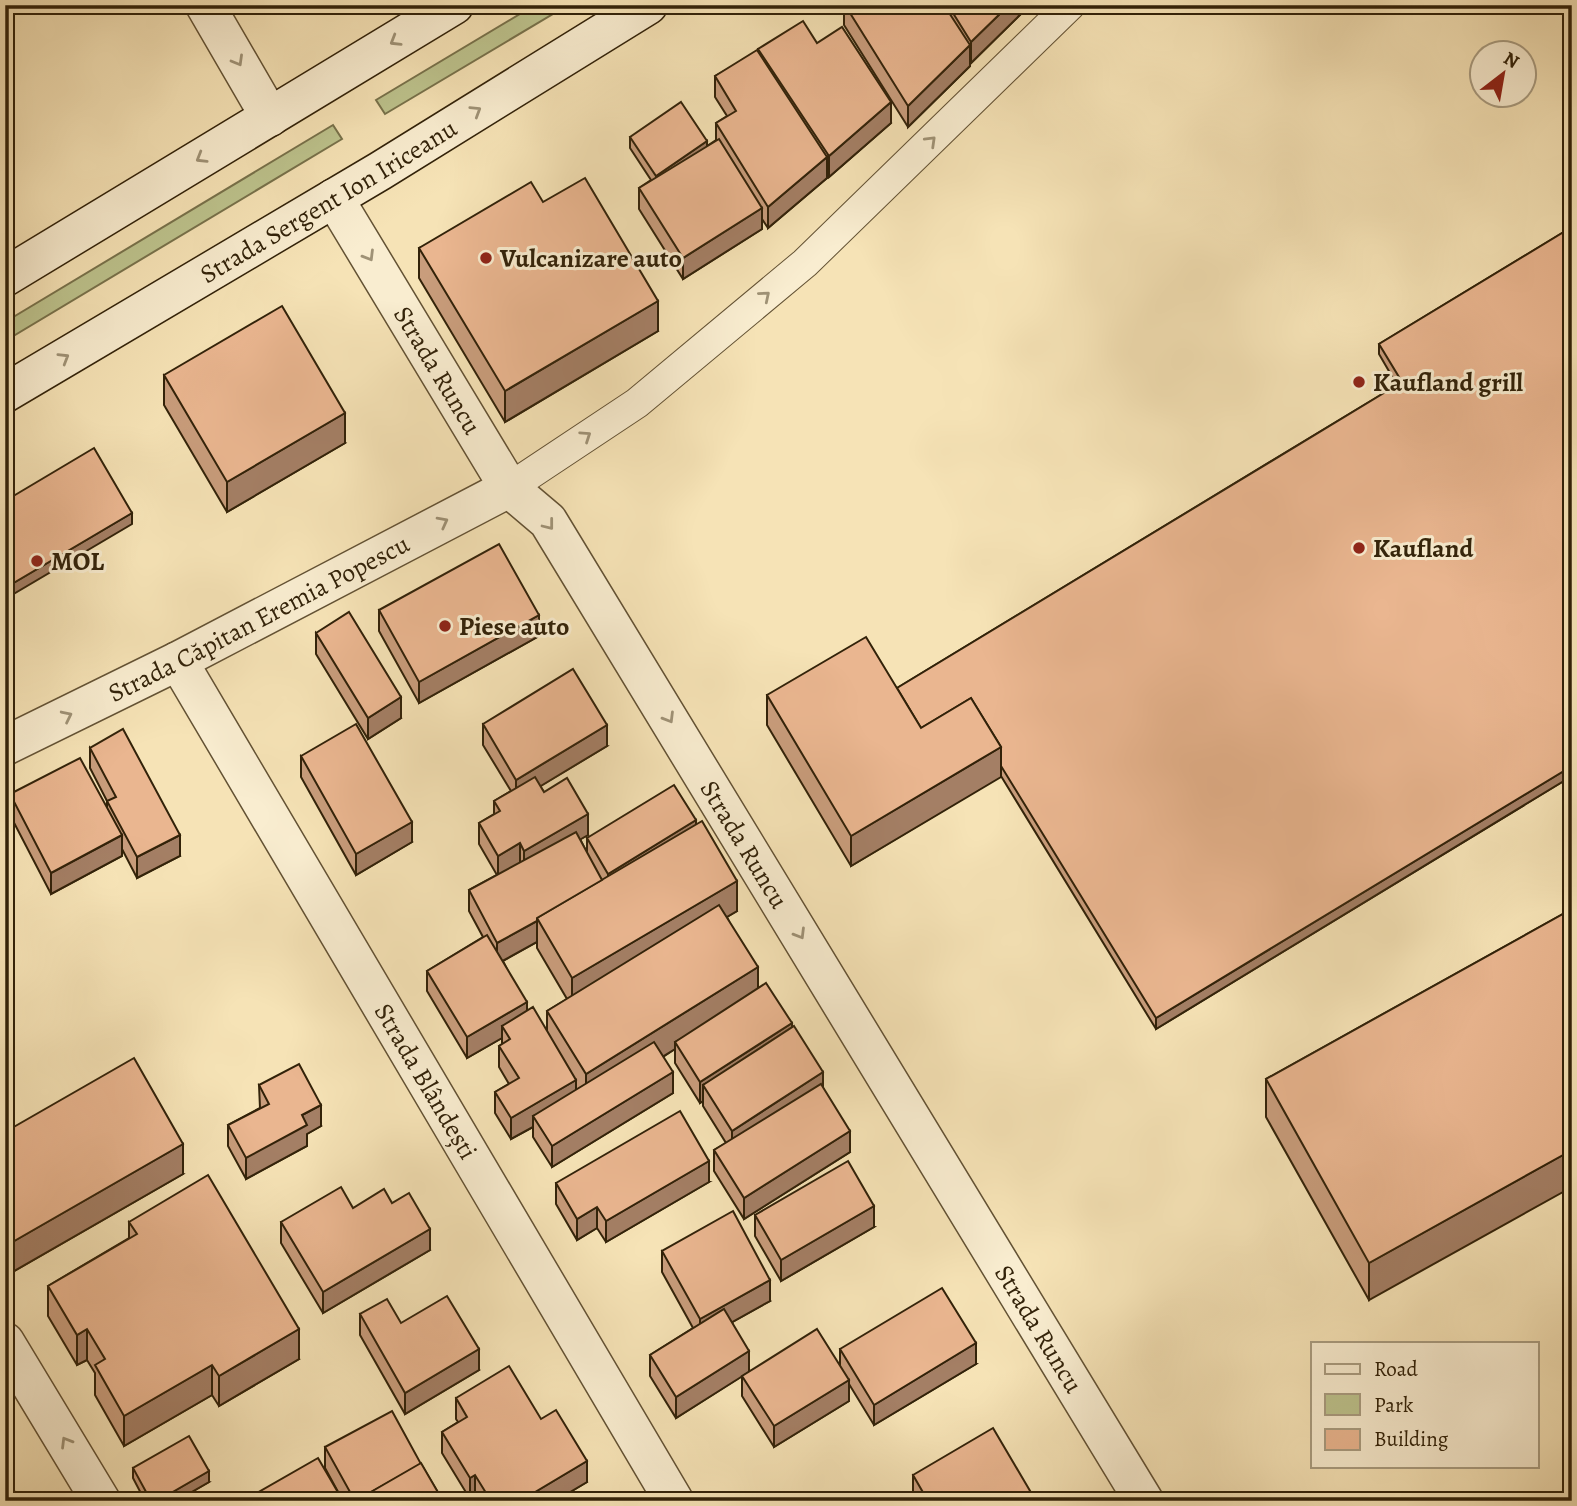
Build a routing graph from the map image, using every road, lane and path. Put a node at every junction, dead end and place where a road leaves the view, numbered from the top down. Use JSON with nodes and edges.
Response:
{"nodes":[{"id":1,"x":205,"y":5,"type":"edge"},
{"id":2,"x":454,"y":5,"type":"edge"},
{"id":3,"x":648,"y":5,"type":"edge"},
{"id":4,"x":1069,"y":5,"type":"edge"},
{"id":5,"x":270,"y":117,"type":"junction"},
{"id":6,"x":334,"y":198,"type":"junction"},
{"id":7,"x":5,"y":276,"type":"edge"},
{"id":8,"x":5,"y":393,"type":"edge"},
{"id":9,"x":509,"y":488,"type":"junction"},
{"id":10,"x":178,"y":661,"type":"junction"},
{"id":11,"x":5,"y":746,"type":"edge"},
{"id":12,"x":5,"y":1342,"type":"edge"},
{"id":13,"x":101,"y":1501,"type":"edge"},
{"id":14,"x":674,"y":1501,"type":"edge"},
{"id":15,"x":1144,"y":1501,"type":"edge"}],
"edges":[{"from":1,"to":5,"type":"street","one_way":true},
{"from":2,"to":5,"type":"street","one_way":true},
{"from":6,"to":3,"type":"street","name":"Strada Sergent Ion Iriceanu","one_way":true},
{"from":9,"to":4,"type":"lane","one_way":true},
{"from":5,"to":7,"type":"street","one_way":true},
{"from":8,"to":6,"type":"street","name":"Strada Sergent Ion Iriceanu","one_way":true},
{"from":6,"to":9,"type":"street","name":"Strada Runcu","one_way":true},
{"from":10,"to":9,"type":"street","name":"Strada Căpitan Eremia Popescu","one_way":true},
{"from":9,"to":15,"type":"street","name":"Strada Runcu","one_way":true},
{"from":11,"to":10,"type":"street","name":"Strada Căpitan Eremia Popescu","one_way":true},
{"from":10,"to":14,"type":"street","name":"Strada Blândești"},
{"from":13,"to":12,"type":"street","one_way":true}]}
